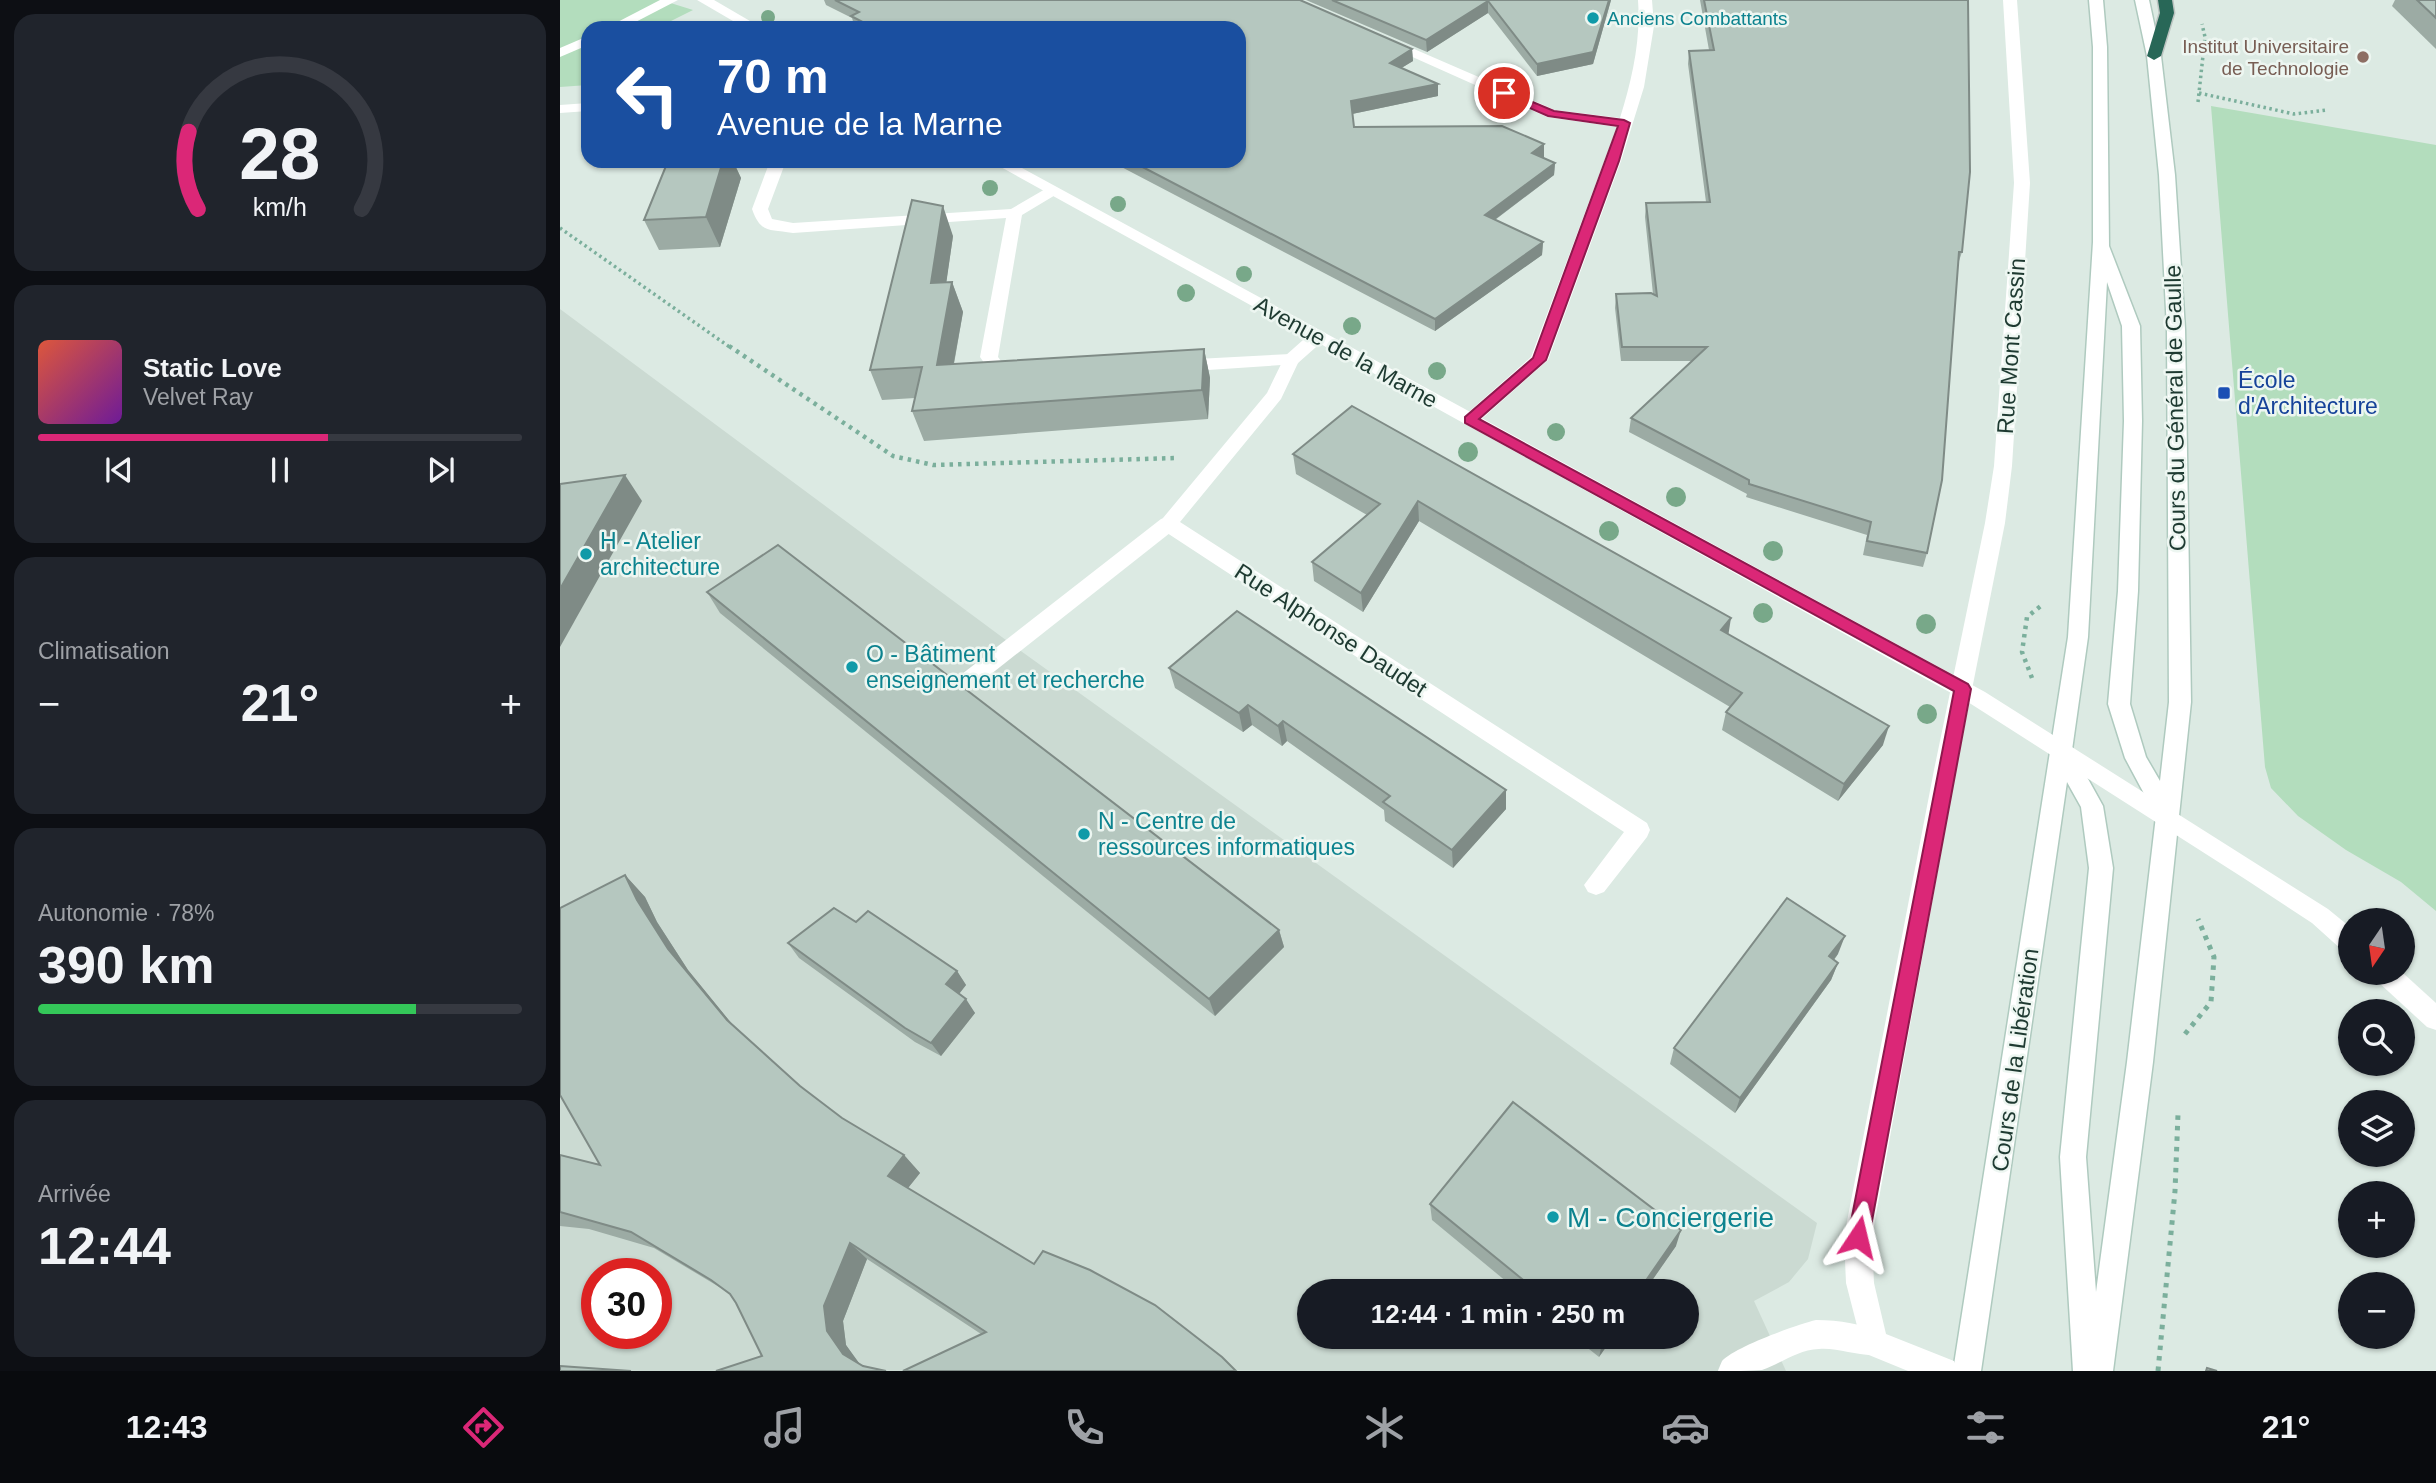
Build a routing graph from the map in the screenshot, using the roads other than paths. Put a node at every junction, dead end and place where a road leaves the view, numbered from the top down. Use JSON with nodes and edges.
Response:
{"nodes":[{"id":1,"x":671,"y":0,"type":"edge"},
{"id":2,"x":704,"y":0,"type":"edge"},
{"id":3,"x":1645,"y":0,"type":"edge"},
{"id":4,"x":2010,"y":0,"type":"edge"},
{"id":5,"x":2096,"y":0,"type":"edge"},
{"id":6,"x":2142,"y":0,"type":"edge"},
{"id":7,"x":2165,"y":0,"type":"edge"},
{"id":8,"x":628,"y":21,"type":"edge"},
{"id":9,"x":742,"y":21,"type":"edge"},
{"id":10,"x":1376,"y":38,"type":"edge"},
{"id":11,"x":581,"y":43,"type":"edge"},
{"id":12,"x":560,"y":53,"type":"edge"},
{"id":13,"x":2154,"y":56,"type":"junction"},
{"id":14,"x":581,"y":108,"type":"edge"},
{"id":15,"x":560,"y":109,"type":"edge"},
{"id":16,"x":1624,"y":123,"type":"junction"},
{"id":17,"x":775,"y":168,"type":"edge"},
{"id":18,"x":1011,"y":168,"type":"edge"},
{"id":19,"x":1052,"y":191,"type":"junction"},
{"id":20,"x":1015,"y":213,"type":"junction"},
{"id":21,"x":2101,"y":242,"type":"junction"},
{"id":22,"x":1318,"y":336,"type":"junction"},
{"id":23,"x":1291,"y":360,"type":"junction"},
{"id":24,"x":1166,"y":367,"type":"edge"},
{"id":25,"x":1041,"y":374,"type":"edge"},
{"id":26,"x":1470,"y":420,"type":"junction"},
{"id":27,"x":1168,"y":524,"type":"junction"},
{"id":28,"x":968,"y":680,"type":"dead end"},
{"id":29,"x":1963,"y":689,"type":"junction"},
{"id":30,"x":2060,"y":749,"type":"junction"},
{"id":31,"x":2169,"y":818,"type":"junction"},
{"id":32,"x":1596,"y":885,"type":"dead end"},
{"id":33,"x":2338,"y":932,"type":"edge"},
{"id":34,"x":2399,"y":985,"type":"edge"},
{"id":35,"x":2436,"y":1019,"type":"edge"},
{"id":36,"x":1874,"y":1343,"type":"junction"},
{"id":37,"x":1732,"y":1371,"type":"edge"},
{"id":38,"x":1944,"y":1371,"type":"edge"},
{"id":39,"x":1967,"y":1371,"type":"edge"},
{"id":40,"x":2087,"y":1371,"type":"edge"},
{"id":41,"x":2099,"y":1371,"type":"edge"}],
"edges":[{"from":1,"to":8,"type":"street"},
{"from":2,"to":9,"type":"street"},
{"from":3,"to":16,"type":"street"},
{"from":4,"to":29,"type":"street","name":"Rue Mont Cassin"},
{"from":5,"to":21,"type":"street"},
{"from":6,"to":13,"type":"street","name":"Cours du Général de Gaulle"},
{"from":7,"to":13,"type":"highway"},
{"from":10,"to":16,"type":"street"},
{"from":11,"to":12,"type":"street"},
{"from":13,"to":31,"type":"street","name":"Cours du Général de Gaulle"},
{"from":14,"to":15,"type":"street"},
{"from":16,"to":26,"type":"street"},
{"from":17,"to":20,"type":"street"},
{"from":18,"to":19,"type":"street","name":"Avenue de la Marne"},
{"from":19,"to":20,"type":"street"},
{"from":19,"to":22,"type":"street","name":"Avenue de la Marne"},
{"from":20,"to":25,"type":"street"},
{"from":21,"to":30,"type":"street"},
{"from":21,"to":31,"type":"street"},
{"from":22,"to":23,"type":"street"},
{"from":22,"to":26,"type":"street","name":"Avenue de la Marne"},
{"from":23,"to":24,"type":"street"},
{"from":23,"to":27,"type":"street"},
{"from":26,"to":29,"type":"street","name":"Avenue de la Marne"},
{"from":27,"to":28,"type":"street"},
{"from":27,"to":32,"type":"street","name":"Rue Alphonse Daudet"},
{"from":29,"to":30,"type":"street","name":"Avenue de la Marne"},
{"from":29,"to":36,"type":"street","name":"Rue Mont Cassin"},
{"from":30,"to":31,"type":"street","name":"Avenue de la Marne"},
{"from":30,"to":39,"type":"street","name":"Cours de la Libération"},
{"from":30,"to":40,"type":"street"},
{"from":31,"to":33,"type":"street","name":"Avenue de la Marne"},
{"from":31,"to":41,"type":"street"},
{"from":34,"to":35,"type":"street"},
{"from":36,"to":37,"type":"street"},
{"from":36,"to":38,"type":"street"}]}
